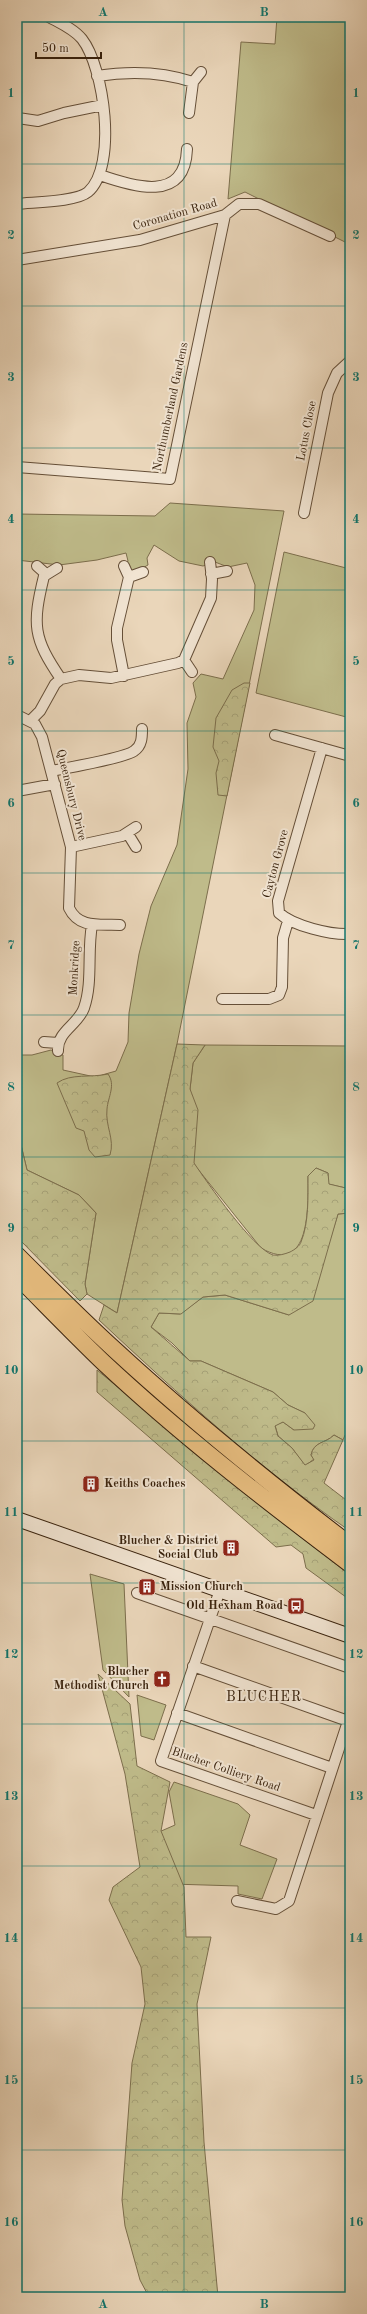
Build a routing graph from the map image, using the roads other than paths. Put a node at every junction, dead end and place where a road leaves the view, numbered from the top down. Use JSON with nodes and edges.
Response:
{"nodes":[{"id":1,"x":49,"y":17,"type":"edge"},
{"id":2,"x":201,"y":72,"type":"dead end"},
{"id":3,"x":97,"y":76,"type":"junction"},
{"id":4,"x":193,"y":82,"type":"junction"},
{"id":5,"x":103,"y":105,"type":"junction"},
{"id":6,"x":189,"y":113,"type":"dead end"},
{"id":7,"x":17,"y":117,"type":"edge"},
{"id":8,"x":188,"y":149,"type":"dead end"},
{"id":9,"x":100,"y":175,"type":"junction"},
{"id":10,"x":17,"y":204,"type":"edge"},
{"id":11,"x":225,"y":215,"type":"junction"},
{"id":12,"x":330,"y":236,"type":"dead end"},
{"id":13,"x":17,"y":260,"type":"edge"},
{"id":14,"x":350,"y":361,"type":"edge"},
{"id":15,"x":17,"y":467,"type":"edge"},
{"id":16,"x":304,"y":513,"type":"dead end"},
{"id":17,"x":210,"y":562,"type":"dead end"},
{"id":18,"x":37,"y":566,"type":"dead end"},
{"id":19,"x":124,"y":566,"type":"dead end"},
{"id":20,"x":57,"y":568,"type":"dead end"},
{"id":21,"x":227,"y":571,"type":"dead end"},
{"id":22,"x":144,"y":572,"type":"dead end"},
{"id":23,"x":46,"y":574,"type":"junction"},
{"id":24,"x":211,"y":574,"type":"junction"},
{"id":25,"x":129,"y":577,"type":"junction"},
{"id":26,"x":184,"y":660,"type":"junction"},
{"id":27,"x":192,"y":672,"type":"dead end"},
{"id":28,"x":124,"y":676,"type":"junction"},
{"id":29,"x":61,"y":679,"type":"junction"},
{"id":30,"x":17,"y":715,"type":"edge"},
{"id":31,"x":30,"y":720,"type":"junction"},
{"id":32,"x":142,"y":729,"type":"dead end"},
{"id":33,"x":275,"y":735,"type":"dead end"},
{"id":34,"x":322,"y":748,"type":"junction"},
{"id":35,"x":350,"y":756,"type":"edge"},
{"id":36,"x":51,"y":771,"type":"junction"},
{"id":37,"x":55,"y":784,"type":"junction"},
{"id":38,"x":17,"y":790,"type":"edge"},
{"id":39,"x":136,"y":827,"type":"dead end"},
{"id":40,"x":128,"y":834,"type":"junction"},
{"id":41,"x":71,"y":847,"type":"junction"},
{"id":42,"x":136,"y":847,"type":"dead end"},
{"id":43,"x":288,"y":921,"type":"junction"},
{"id":44,"x":120,"y":925,"type":"dead end"},
{"id":45,"x":92,"y":926,"type":"junction"},
{"id":46,"x":350,"y":934,"type":"edge"},
{"id":47,"x":222,"y":999,"type":"dead end"},
{"id":48,"x":44,"y":1042,"type":"dead end"},
{"id":49,"x":17,"y":1255,"type":"edge"},
{"id":50,"x":17,"y":1276,"type":"edge"},
{"id":51,"x":17,"y":1519,"type":"edge"},
{"id":52,"x":350,"y":1545,"type":"edge"},
{"id":53,"x":350,"y":1564,"type":"edge"},
{"id":54,"x":220,"y":1590,"type":"junction"},
{"id":55,"x":137,"y":1593,"type":"dead end"},
{"id":56,"x":209,"y":1620,"type":"junction"},
{"id":57,"x":350,"y":1636,"type":"edge"},
{"id":58,"x":193,"y":1666,"type":"junction"},
{"id":59,"x":350,"y":1668,"type":"edge"},
{"id":60,"x":177,"y":1713,"type":"junction"},
{"id":61,"x":349,"y":1718,"type":"edge"},
{"id":62,"x":332,"y":1768,"type":"junction"},
{"id":63,"x":316,"y":1815,"type":"junction"},
{"id":64,"x":237,"y":1901,"type":"dead end"}],
"edges":[{"from":1,"to":3,"type":"street"},
{"from":2,"to":4,"type":"street"},
{"from":3,"to":4,"type":"street"},
{"from":3,"to":5,"type":"street"},
{"from":4,"to":6,"type":"street"},
{"from":5,"to":7,"type":"street"},
{"from":5,"to":9,"type":"street"},
{"from":8,"to":9,"type":"street"},
{"from":9,"to":10,"type":"street"},
{"from":11,"to":12,"type":"street","name":"Coronation Road"},
{"from":11,"to":13,"type":"street","name":"Coronation Road"},
{"from":11,"to":15,"type":"street","name":"Northumberland Gardens"},
{"from":14,"to":16,"type":"street","name":"Lotus Close"},
{"from":17,"to":24,"type":"street"},
{"from":18,"to":23,"type":"street"},
{"from":19,"to":25,"type":"street"},
{"from":20,"to":23,"type":"street"},
{"from":21,"to":24,"type":"street"},
{"from":22,"to":25,"type":"street"},
{"from":23,"to":29,"type":"street"},
{"from":24,"to":26,"type":"street"},
{"from":25,"to":28,"type":"street"},
{"from":26,"to":27,"type":"street"},
{"from":26,"to":28,"type":"street"},
{"from":28,"to":29,"type":"street"},
{"from":29,"to":31,"type":"street"},
{"from":30,"to":31,"type":"street"},
{"from":31,"to":36,"type":"street","name":"Queensbury Drive"},
{"from":32,"to":36,"type":"street"},
{"from":33,"to":34,"type":"street"},
{"from":34,"to":35,"type":"street"},
{"from":34,"to":43,"type":"street","name":"Cayton Grove"},
{"from":36,"to":37,"type":"street","name":"Queensbury Drive"},
{"from":37,"to":38,"type":"street"},
{"from":37,"to":41,"type":"street","name":"Queensbury Drive"},
{"from":39,"to":40,"type":"street"},
{"from":40,"to":41,"type":"street"},
{"from":40,"to":42,"type":"street"},
{"from":41,"to":45,"type":"street","name":"Queensbury Drive"},
{"from":43,"to":46,"type":"street"},
{"from":43,"to":47,"type":"street"},
{"from":44,"to":45,"type":"street","name":"Queensbury Drive"},
{"from":45,"to":48,"type":"street","name":"Monkridge"},
{"from":49,"to":52,"type":"highway"},
{"from":50,"to":53,"type":"highway"},
{"from":51,"to":54,"type":"main road"},
{"from":54,"to":56,"type":"street","name":"Blucher Colliery Road"},
{"from":54,"to":57,"type":"main road"},
{"from":55,"to":56,"type":"street"},
{"from":56,"to":58,"type":"street","name":"Blucher Colliery Road"},
{"from":56,"to":59,"type":"street"},
{"from":58,"to":60,"type":"street","name":"Blucher Colliery Road"},
{"from":58,"to":61,"type":"street"},
{"from":60,"to":62,"type":"street"},
{"from":60,"to":63,"type":"street","name":"Blucher Colliery Road"},
{"from":61,"to":62,"type":"street"},
{"from":62,"to":63,"type":"street"},
{"from":63,"to":64,"type":"street"}]}
